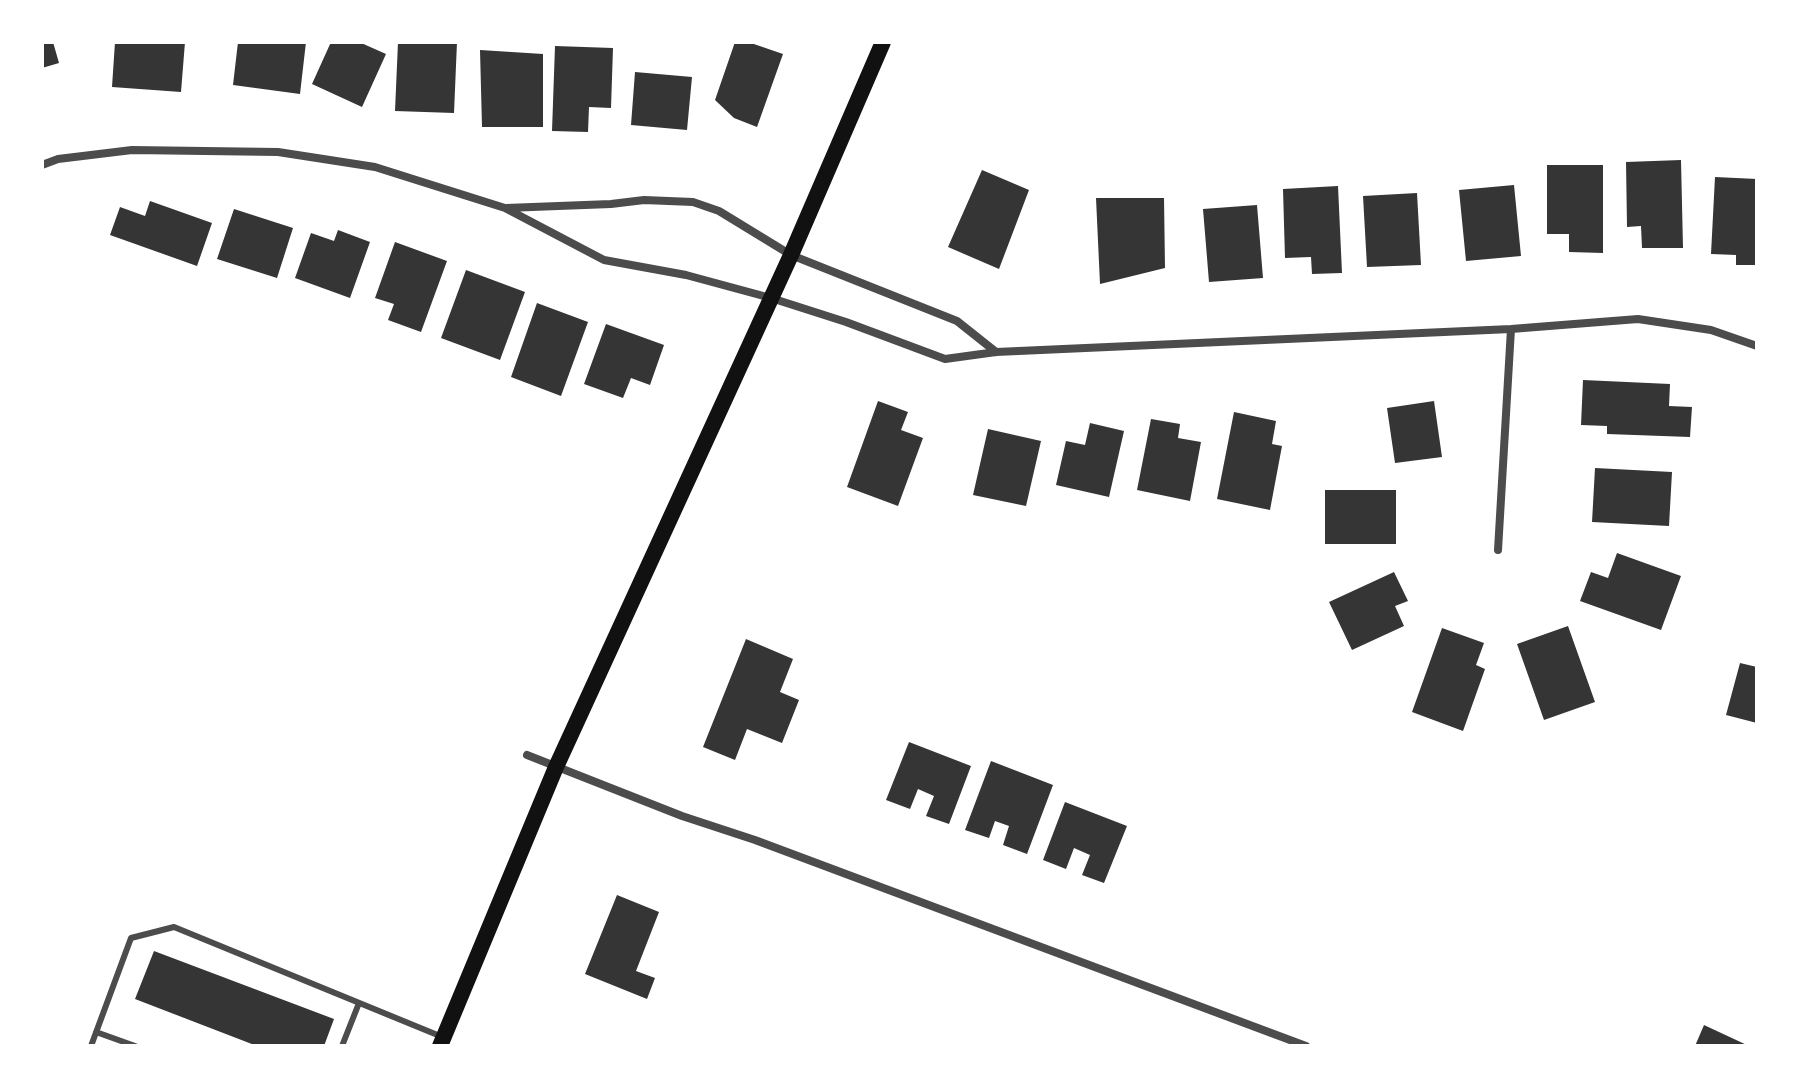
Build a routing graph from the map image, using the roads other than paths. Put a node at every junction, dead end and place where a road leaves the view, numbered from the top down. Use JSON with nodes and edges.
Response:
{"nodes":[{"id":1,"x":883,"y":42,"type":"edge"},
{"id":2,"x":42,"y":165,"type":"edge"},
{"id":3,"x":505,"y":208,"type":"junction"},
{"id":4,"x":791,"y":255,"type":"junction"},
{"id":5,"x":771,"y":298,"type":"junction"},
{"id":6,"x":1511,"y":329,"type":"junction"},
{"id":7,"x":1757,"y":346,"type":"edge"},
{"id":8,"x":996,"y":352,"type":"junction"},
{"id":9,"x":1498,"y":550,"type":"dead end"},
{"id":10,"x":527,"y":755,"type":"dead end"},
{"id":11,"x":556,"y":767,"type":"junction"},
{"id":12,"x":359,"y":1003,"type":"junction"},
{"id":13,"x":96,"y":1032,"type":"junction"},
{"id":14,"x":442,"y":1042,"type":"edge"},
{"id":15,"x":91,"y":1046,"type":"edge"},
{"id":16,"x":135,"y":1046,"type":"edge"},
{"id":17,"x":342,"y":1046,"type":"edge"},
{"id":18,"x":1306,"y":1046,"type":"edge"}],
"edges":[{"from":1,"to":4,"type":"main road"},
{"from":2,"to":3,"type":"street"},
{"from":3,"to":4,"type":"street"},
{"from":3,"to":5,"type":"street"},
{"from":4,"to":5,"type":"main road"},
{"from":4,"to":8,"type":"street"},
{"from":5,"to":8,"type":"street"},
{"from":5,"to":11,"type":"main road"},
{"from":6,"to":7,"type":"street"},
{"from":6,"to":8,"type":"street"},
{"from":6,"to":9,"type":"street"},
{"from":10,"to":11,"type":"street"},
{"from":11,"to":14,"type":"main road"},
{"from":11,"to":18,"type":"street"},
{"from":12,"to":13,"type":"lane"},
{"from":12,"to":14,"type":"lane"},
{"from":12,"to":17,"type":"lane"},
{"from":13,"to":15,"type":"lane"},
{"from":13,"to":16,"type":"lane"}]}
